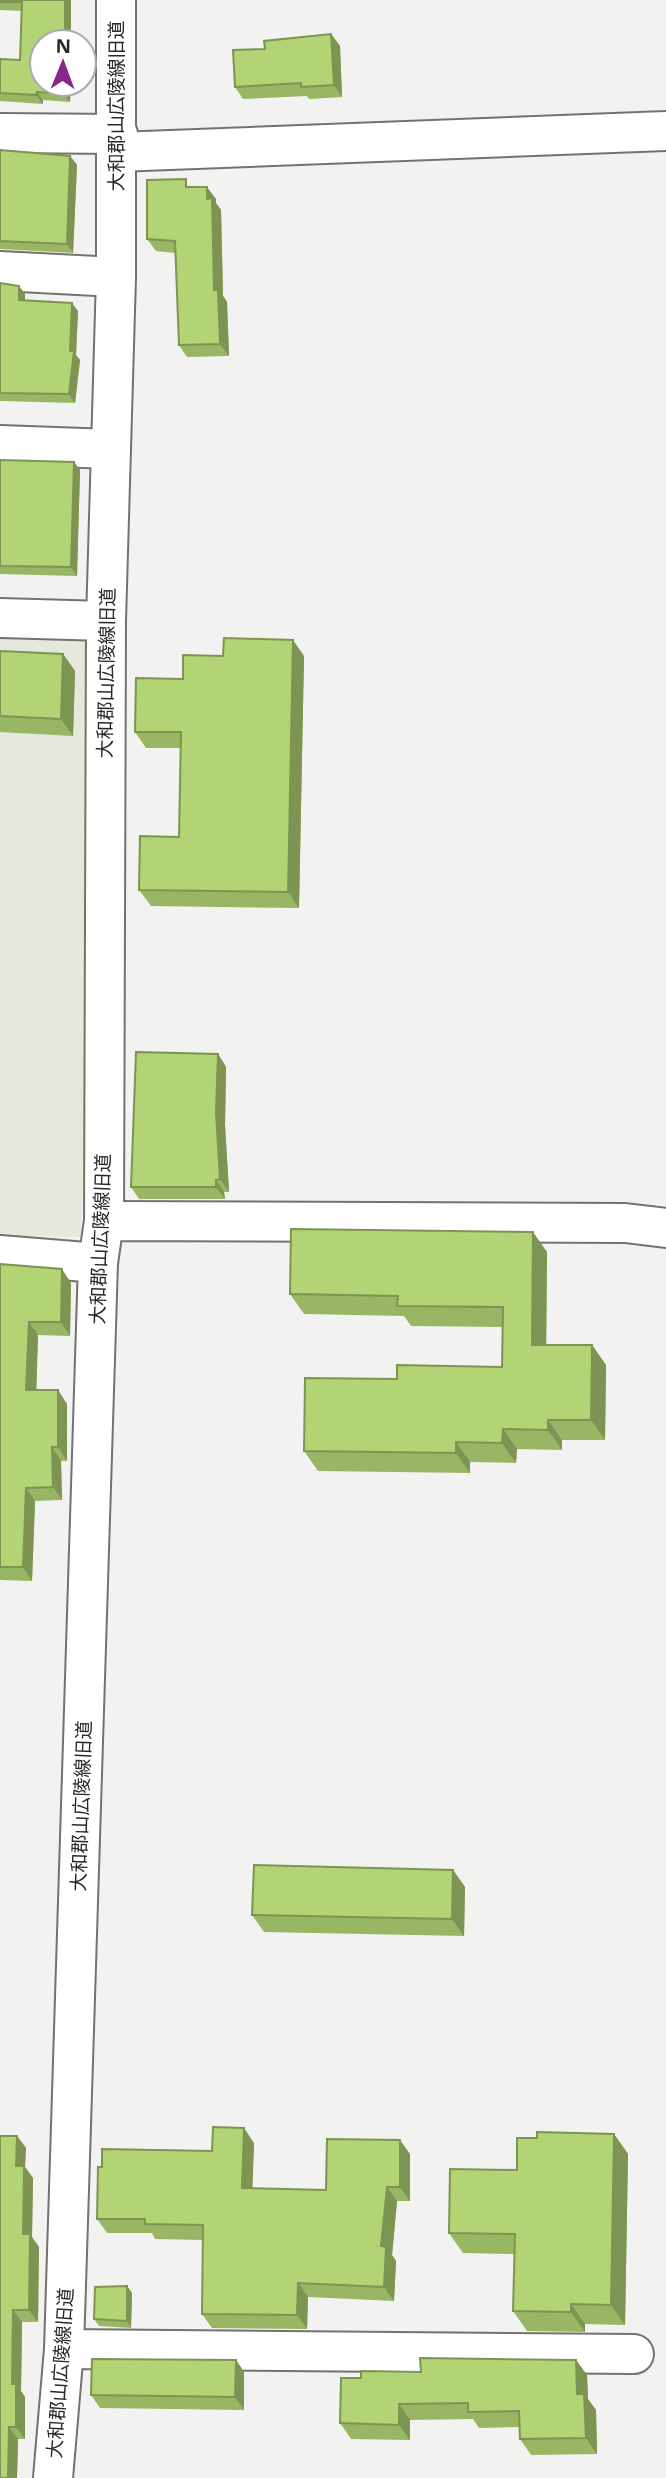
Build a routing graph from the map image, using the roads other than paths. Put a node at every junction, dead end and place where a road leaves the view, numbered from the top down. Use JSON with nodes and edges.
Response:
{"nodes":[{"id":1,"x":116,"y":0,"type":"edge"},
{"id":2,"x":666,"y":131,"type":"edge"},
{"id":3,"x":0,"y":133,"type":"edge"},
{"id":4,"x":117,"y":143,"type":"junction"},
{"id":5,"x":0,"y":271,"type":"edge"},
{"id":6,"x":116,"y":277,"type":"junction"},
{"id":7,"x":0,"y":444,"type":"edge"},
{"id":8,"x":111,"y":449,"type":"junction"},
{"id":9,"x":0,"y":618,"type":"edge"},
{"id":10,"x":106,"y":621,"type":"junction"},
{"id":11,"x":104,"y":1220,"type":"junction"},
{"id":12,"x":666,"y":1228,"type":"edge"},
{"id":13,"x":0,"y":1255,"type":"edge"},
{"id":14,"x":98,"y":1263,"type":"junction"},
{"id":15,"x":64,"y":2349,"type":"junction"},
{"id":16,"x":634,"y":2354,"type":"dead end"},
{"id":17,"x":53,"y":2478,"type":"edge"}],
"edges":[{"from":1,"to":4,"type":"street","name":"大和郡山広陵線旧道"},
{"from":2,"to":4,"type":"street"},
{"from":3,"to":4,"type":"street"},
{"from":4,"to":6,"type":"street","name":"大和郡山広陵線旧道"},
{"from":5,"to":6,"type":"street"},
{"from":6,"to":8,"type":"street","name":"大和郡山広陵線旧道"},
{"from":7,"to":8,"type":"street"},
{"from":8,"to":10,"type":"street","name":"大和郡山広陵線旧道"},
{"from":9,"to":10,"type":"street"},
{"from":10,"to":11,"type":"street","name":"大和郡山広陵線旧道"},
{"from":11,"to":12,"type":"street"},
{"from":11,"to":14,"type":"street","name":"大和郡山広陵線旧道"},
{"from":13,"to":14,"type":"street"},
{"from":14,"to":15,"type":"street","name":"大和郡山広陵線旧道"},
{"from":15,"to":16,"type":"street"},
{"from":15,"to":17,"type":"street","name":"大和郡山広陵線旧道"}]}
